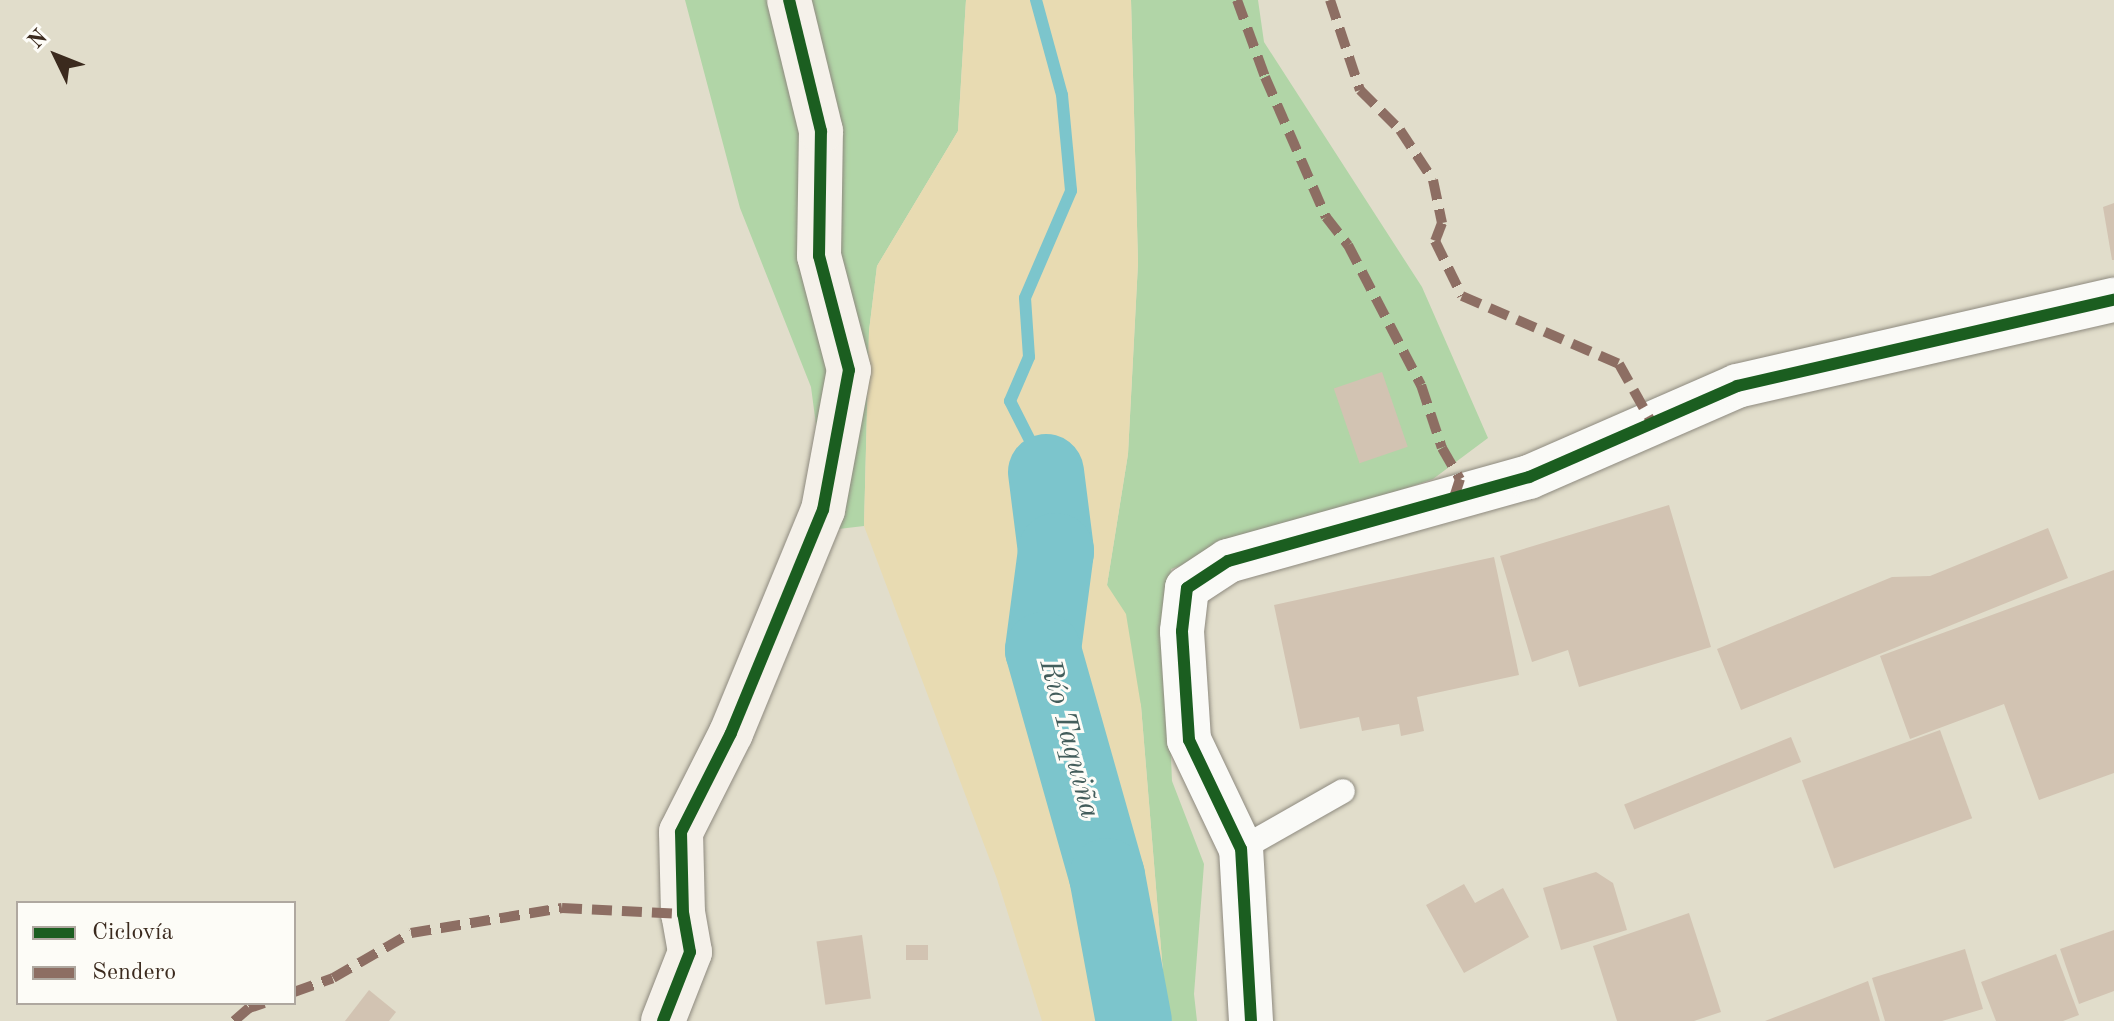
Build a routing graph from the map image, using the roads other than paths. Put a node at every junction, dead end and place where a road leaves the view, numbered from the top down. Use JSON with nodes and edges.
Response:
{"nodes":[{"id":1,"x":789,"y":0,"type":"edge"},
{"id":2,"x":2114,"y":300,"type":"edge"},
{"id":3,"x":1343,"y":791,"type":"dead end"},
{"id":4,"x":1241,"y":849,"type":"junction"},
{"id":5,"x":663,"y":1021,"type":"edge"},
{"id":6,"x":1251,"y":1021,"type":"edge"}],
"edges":[{"from":1,"to":5,"type":"street"},
{"from":2,"to":4,"type":"street"},
{"from":3,"to":4,"type":"lane"},
{"from":4,"to":6,"type":"street"}]}
